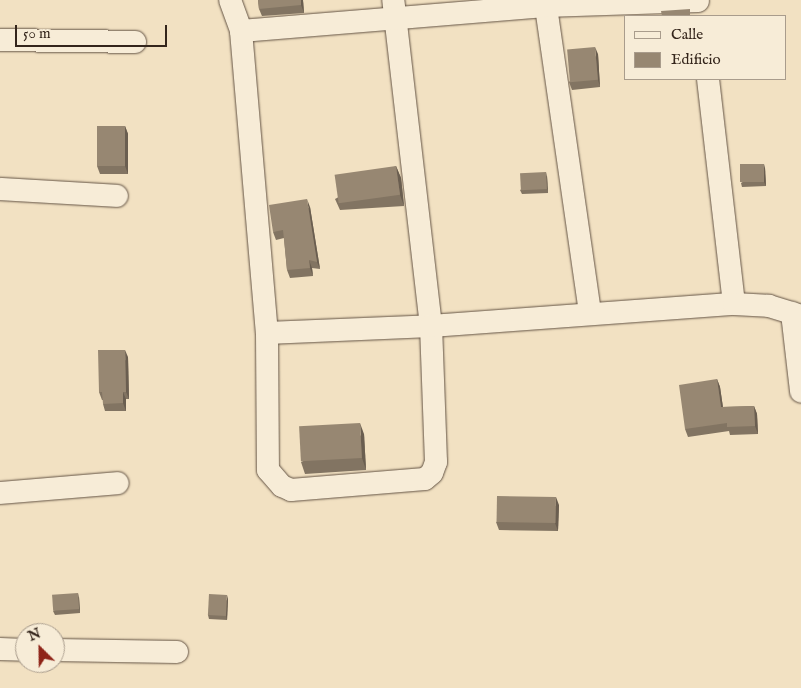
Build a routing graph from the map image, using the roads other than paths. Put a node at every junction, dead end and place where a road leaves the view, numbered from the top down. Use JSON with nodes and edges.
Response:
{"nodes":[{"id":1,"x":230,"y":0,"type":"edge"},
{"id":2,"x":545,"y":3,"type":"edge"},
{"id":3,"x":699,"y":6,"type":"edge"},
{"id":4,"x":394,"y":9,"type":"edge"},
{"id":5,"x":241,"y":31,"type":"junction"},
{"id":6,"x":0,"y":40,"type":"edge"},
{"id":7,"x":135,"y":42,"type":"dead end"},
{"id":8,"x":708,"y":80,"type":"edge"},
{"id":9,"x":0,"y":189,"type":"edge"},
{"id":10,"x":117,"y":196,"type":"dead end"},
{"id":11,"x":734,"y":304,"type":"junction"},
{"id":12,"x":590,"y":313,"type":"junction"},
{"id":13,"x":797,"y":314,"type":"edge"},
{"id":14,"x":431,"y":326,"type":"junction"},
{"id":15,"x":267,"y":333,"type":"junction"},
{"id":16,"x":801,"y":390,"type":"edge"},
{"id":17,"x":118,"y":483,"type":"dead end"},
{"id":18,"x":0,"y":493,"type":"edge"},
{"id":19,"x":0,"y":649,"type":"edge"},
{"id":20,"x":15,"y":650,"type":"edge"},
{"id":21,"x":65,"y":650,"type":"edge"},
{"id":22,"x":177,"y":652,"type":"dead end"}],
"edges":[{"from":1,"to":5,"type":"street"},
{"from":2,"to":3,"type":"street"},
{"from":2,"to":4,"type":"street"},
{"from":2,"to":12,"type":"street"},
{"from":4,"to":5,"type":"street"},
{"from":4,"to":14,"type":"street"},
{"from":5,"to":15,"type":"street"},
{"from":6,"to":7,"type":"street"},
{"from":8,"to":11,"type":"street"},
{"from":9,"to":10,"type":"street"},
{"from":11,"to":12,"type":"street"},
{"from":11,"to":13,"type":"street"},
{"from":12,"to":14,"type":"street"},
{"from":13,"to":16,"type":"street"},
{"from":14,"to":15,"type":"street"},
{"from":14,"to":15,"type":"street"},
{"from":17,"to":18,"type":"street"},
{"from":19,"to":20,"type":"street"},
{"from":21,"to":22,"type":"street"}]}
